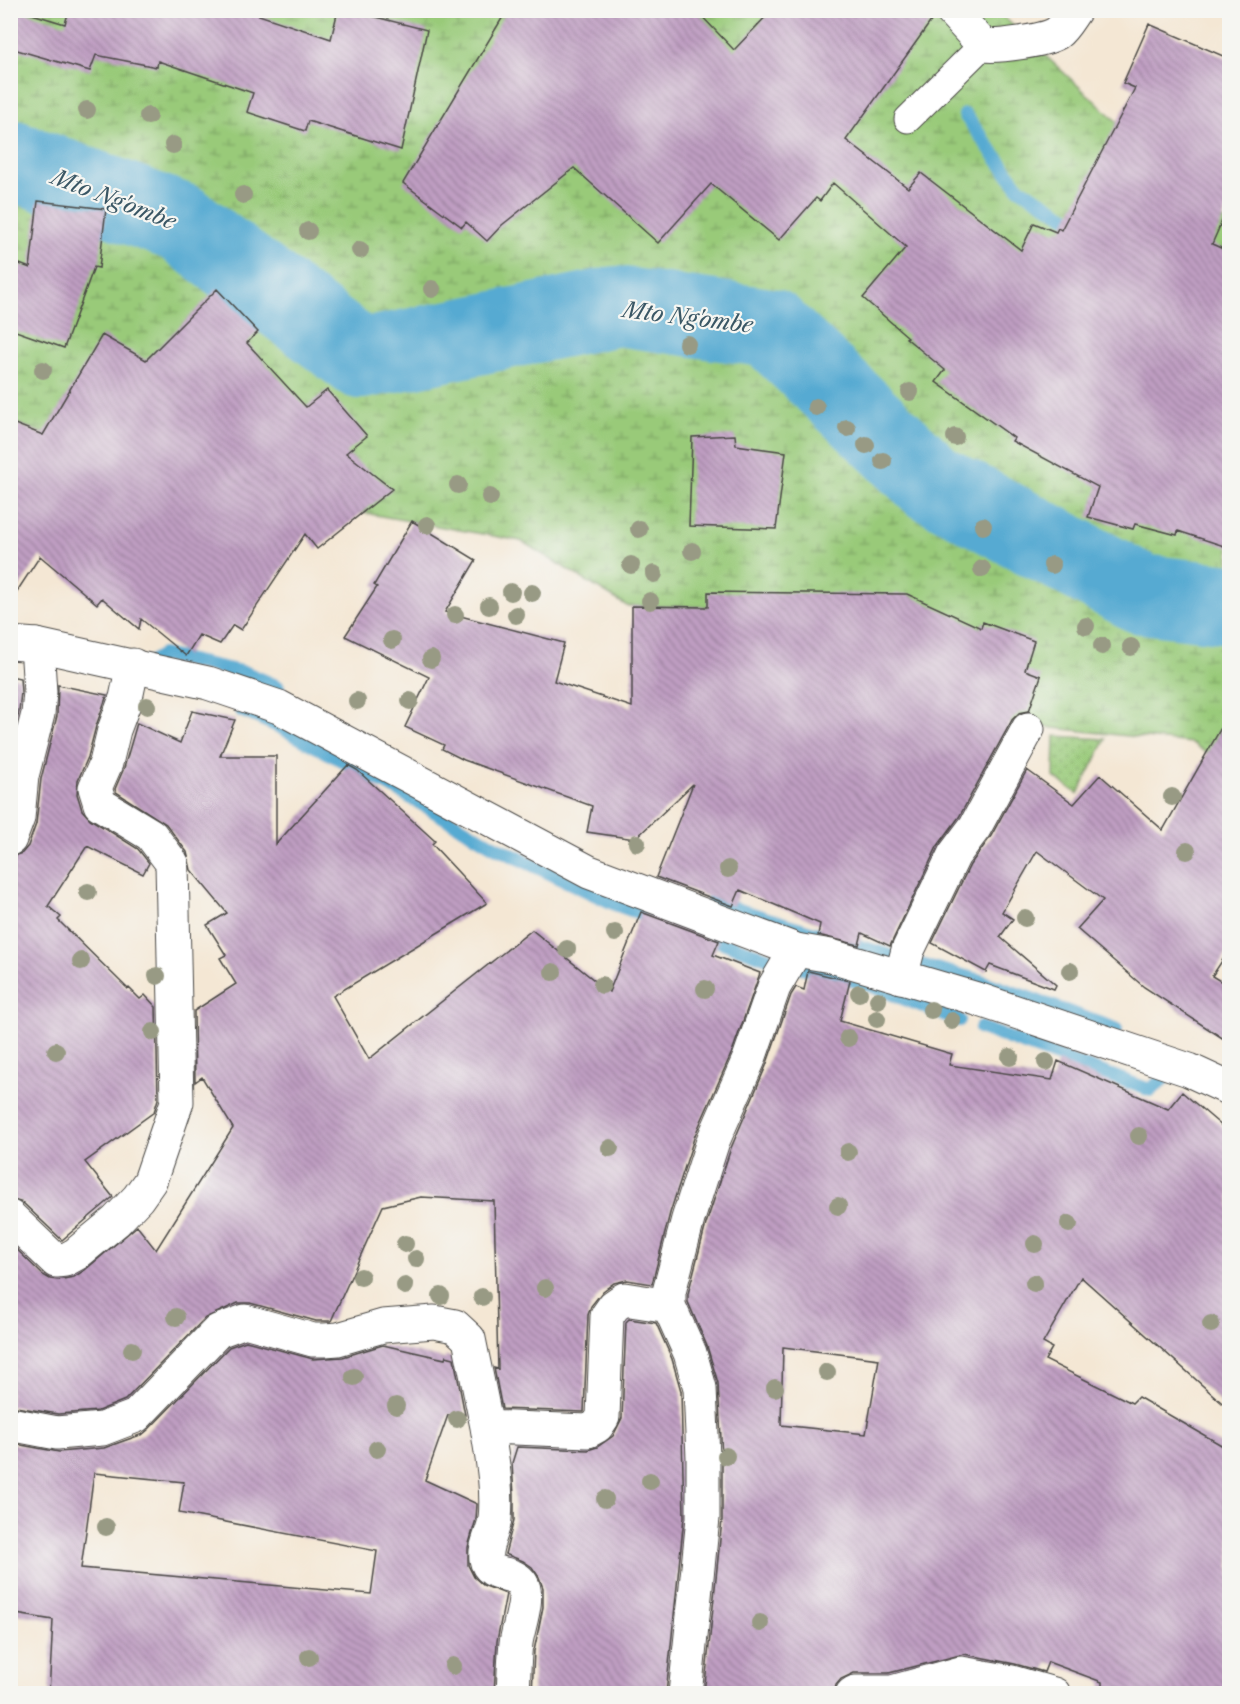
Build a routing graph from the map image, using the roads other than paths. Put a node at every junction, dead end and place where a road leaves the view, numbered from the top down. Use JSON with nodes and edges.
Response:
{"nodes":[{"id":1,"x":951,"y":10,"type":"edge"},
{"id":2,"x":1075,"y":10,"type":"edge"},
{"id":3,"x":989,"y":46,"type":"junction"},
{"id":4,"x":908,"y":119,"type":"dead end"},
{"id":5,"x":24,"y":644,"type":"edge"},
{"id":6,"x":133,"y":665,"type":"junction"},
{"id":7,"x":1028,"y":729,"type":"dead end"},
{"id":8,"x":10,"y":839,"type":"edge"},
{"id":9,"x":796,"y":950,"type":"junction"},
{"id":10,"x":901,"y":977,"type":"junction"},
{"id":11,"x":1230,"y":1089,"type":"edge"},
{"id":12,"x":10,"y":1217,"type":"edge"},
{"id":13,"x":669,"y":1306,"type":"junction"},
{"id":14,"x":10,"y":1424,"type":"edge"},
{"id":15,"x":487,"y":1427,"type":"junction"},
{"id":16,"x":513,"y":1694,"type":"edge"},
{"id":17,"x":685,"y":1694,"type":"edge"},
{"id":18,"x":852,"y":1694,"type":"edge"},
{"id":19,"x":1054,"y":1694,"type":"edge"}],
"edges":[{"from":1,"to":3,"type":"street"},
{"from":2,"to":3,"type":"street"},
{"from":3,"to":4,"type":"lane"},
{"from":5,"to":6,"type":"street"},
{"from":5,"to":8,"type":"street"},
{"from":6,"to":9,"type":"street"},
{"from":6,"to":12,"type":"street"},
{"from":7,"to":10,"type":"street"},
{"from":9,"to":10,"type":"street"},
{"from":9,"to":13,"type":"street"},
{"from":10,"to":11,"type":"street"},
{"from":13,"to":15,"type":"street"},
{"from":13,"to":17,"type":"street"},
{"from":14,"to":15,"type":"street"},
{"from":15,"to":16,"type":"street"},
{"from":18,"to":19,"type":"street"}]}
